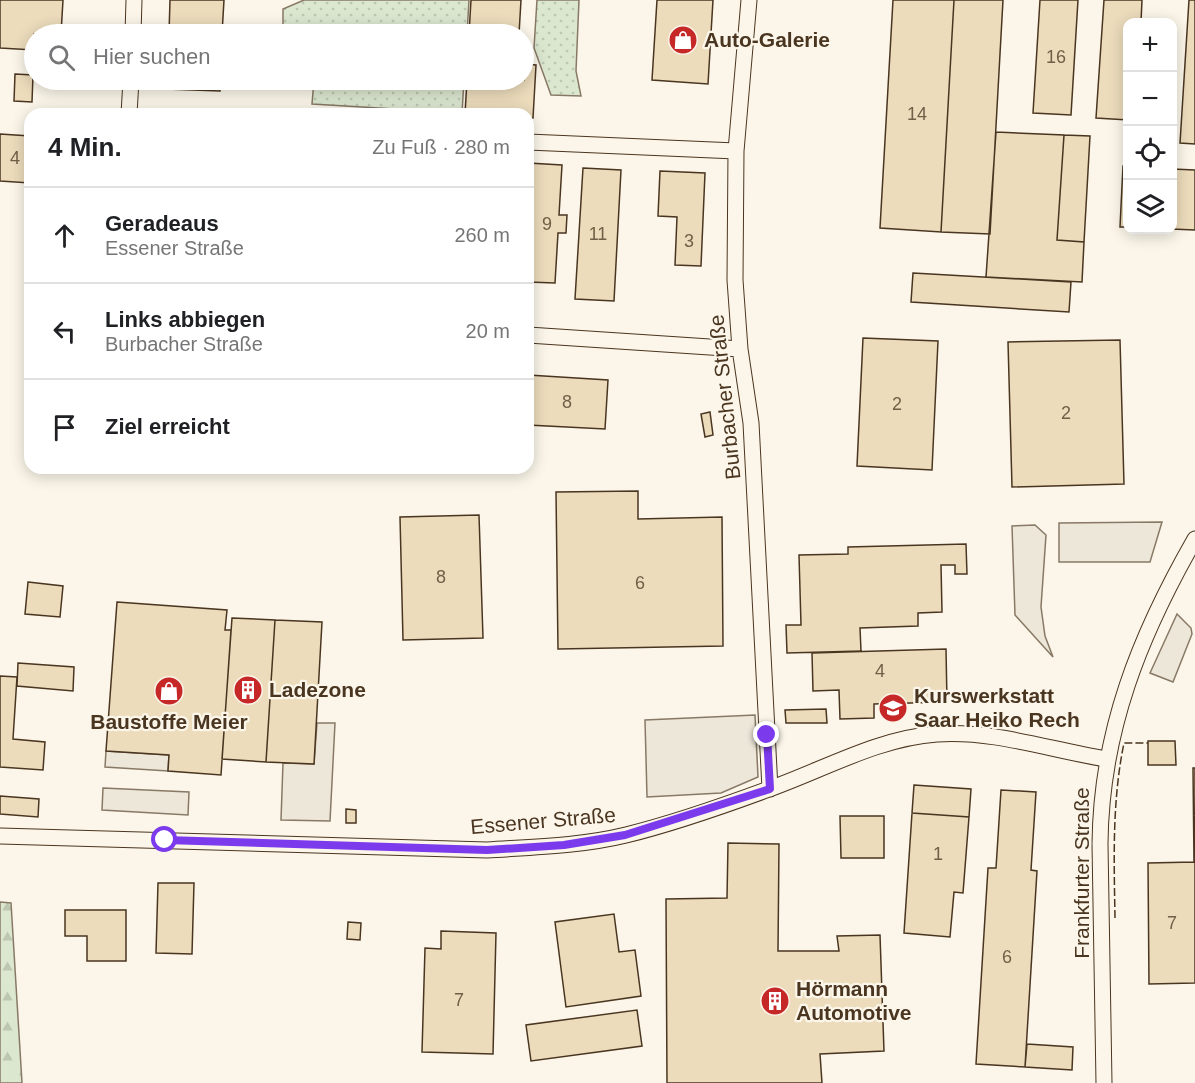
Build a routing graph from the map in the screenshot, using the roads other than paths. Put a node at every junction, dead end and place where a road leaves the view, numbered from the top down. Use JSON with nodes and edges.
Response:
{"nodes":[{"id":1,"x":134,"y":0,"type":"edge"},
{"id":2,"x":749,"y":0,"type":"edge"},
{"id":3,"x":133,"y":24,"type":"edge"},
{"id":4,"x":131,"y":90,"type":"edge"},
{"id":5,"x":130,"y":108,"type":"edge"},
{"id":6,"x":534,"y":142,"type":"edge"},
{"id":7,"x":736,"y":152,"type":"junction"},
{"id":8,"x":534,"y":335,"type":"edge"},
{"id":9,"x":740,"y":350,"type":"junction"},
{"id":10,"x":1195,"y":538,"type":"edge"},
{"id":11,"x":1106,"y":759,"type":"junction"},
{"id":12,"x":770,"y":789,"type":"junction"},
{"id":13,"x":0,"y":836,"type":"edge"},
{"id":14,"x":1104,"y":1083,"type":"edge"}],
"edges":[{"from":1,"to":3,"type":"street"},
{"from":2,"to":7,"type":"street","name":"Burbacher Straße"},
{"from":4,"to":5,"type":"street"},
{"from":6,"to":7,"type":"street"},
{"from":7,"to":9,"type":"street","name":"Burbacher Straße"},
{"from":8,"to":9,"type":"street"},
{"from":9,"to":12,"type":"street","name":"Burbacher Straße"},
{"from":10,"to":11,"type":"street","name":"Frankfurter Straße"},
{"from":11,"to":12,"type":"street","name":"Essener Straße"},
{"from":11,"to":14,"type":"street","name":"Frankfurter Straße"},
{"from":12,"to":13,"type":"street","name":"Essener Straße"}]}
